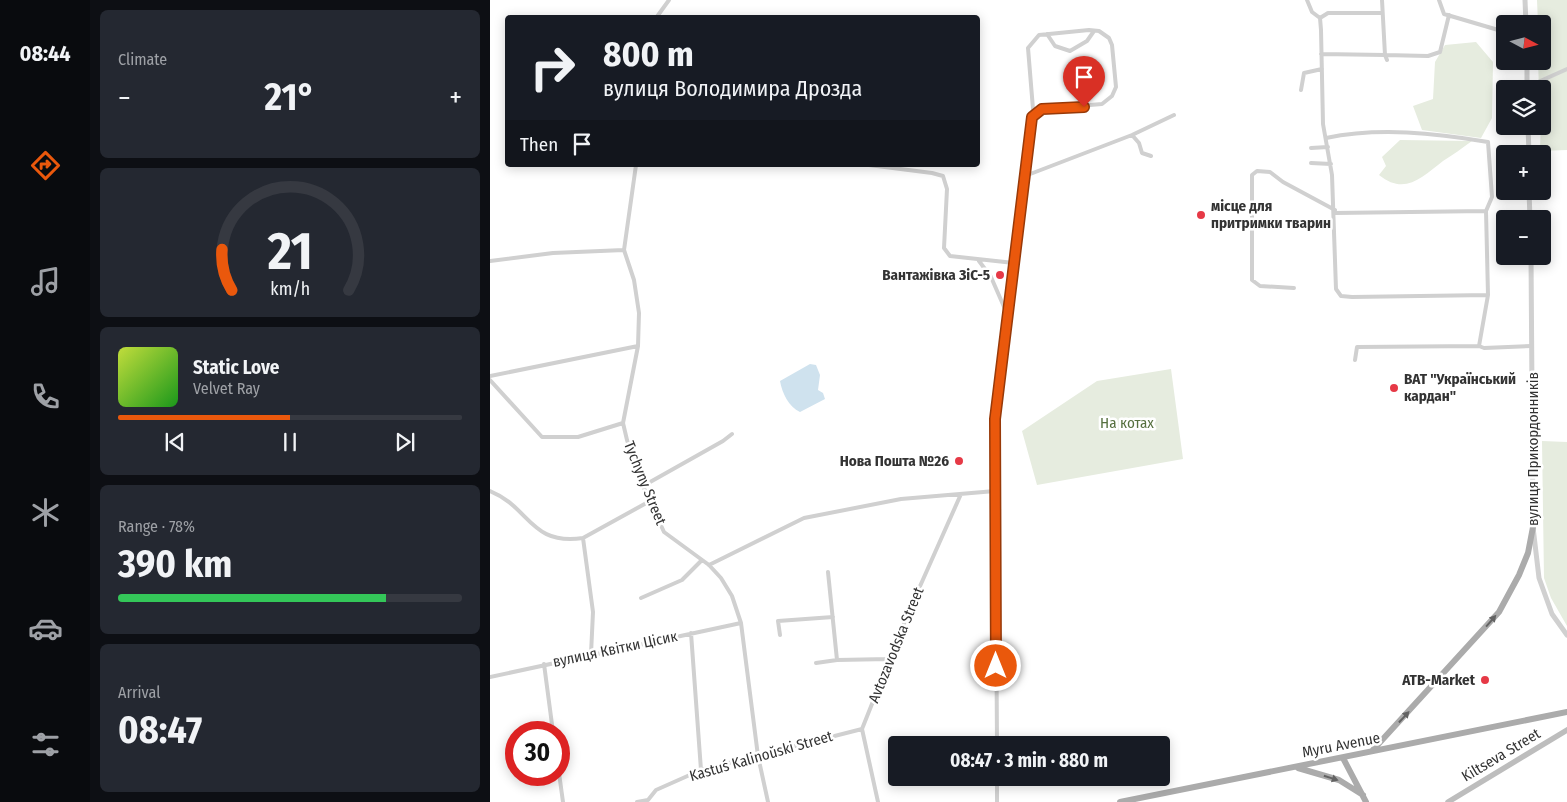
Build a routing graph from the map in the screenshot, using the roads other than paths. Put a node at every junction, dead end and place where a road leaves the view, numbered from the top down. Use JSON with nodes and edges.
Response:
{"nodes":[{"id":1,"x":669,"y":0,"type":"edge"},
{"id":2,"x":1307,"y":0,"type":"edge"},
{"id":3,"x":1382,"y":0,"type":"edge"},
{"id":4,"x":1439,"y":0,"type":"edge"},
{"id":5,"x":1525,"y":0,"type":"edge"},
{"id":6,"x":1381,"y":13,"type":"junction"},
{"id":7,"x":658,"y":15,"type":"edge"},
{"id":8,"x":1526,"y":15,"type":"edge"},
{"id":9,"x":1449,"y":16,"type":"junction"},
{"id":10,"x":1320,"y":18,"type":"junction"},
{"id":11,"x":1496,"y":29,"type":"edge"},
{"id":12,"x":1094,"y":31,"type":"junction"},
{"id":13,"x":1047,"y":34,"type":"junction"},
{"id":14,"x":1321,"y":54,"type":"junction"},
{"id":15,"x":1374,"y":54,"type":"junction"},
{"id":16,"x":1385,"y":54,"type":"junction"},
{"id":17,"x":1387,"y":60,"type":"dead end"},
{"id":18,"x":1373,"y":62,"type":"dead end"},
{"id":19,"x":1322,"y":69,"type":"junction"},
{"id":20,"x":1567,"y":69,"type":"edge"},
{"id":21,"x":1544,"y":80,"type":"edge"},
{"id":22,"x":1301,"y":90,"type":"dead end"},
{"id":23,"x":1032,"y":102,"type":"junction"},
{"id":24,"x":1042,"y":109,"type":"junction"},
{"id":25,"x":1174,"y":115,"type":"dead end"},
{"id":26,"x":1032,"y":117,"type":"junction"},
{"id":27,"x":1132,"y":135,"type":"junction"},
{"id":28,"x":1326,"y":138,"type":"junction"},
{"id":29,"x":1328,"y":147,"type":"junction"},
{"id":30,"x":1311,"y":148,"type":"dead end"},
{"id":31,"x":1151,"y":156,"type":"dead end"},
{"id":32,"x":1311,"y":163,"type":"dead end"},
{"id":33,"x":1331,"y":164,"type":"junction"},
{"id":34,"x":636,"y":167,"type":"edge"},
{"id":35,"x":885,"y":167,"type":"edge"},
{"id":36,"x":1025,"y":176,"type":"junction"},
{"id":37,"x":1486,"y":211,"type":"junction"},
{"id":38,"x":1335,"y":212,"type":"junction"},
{"id":39,"x":624,"y":250,"type":"junction"},
{"id":40,"x":490,"y":261,"type":"edge"},
{"id":41,"x":979,"y":261,"type":"junction"},
{"id":42,"x":1014,"y":263,"type":"junction"},
{"id":43,"x":1531,"y":265,"type":"edge"},
{"id":44,"x":1294,"y":288,"type":"dead end"},
{"id":45,"x":1458,"y":290,"type":"dead end"},
{"id":46,"x":1458,"y":295,"type":"junction"},
{"id":47,"x":1488,"y":295,"type":"junction"},
{"id":48,"x":1008,"y":316,"type":"junction"},
{"id":49,"x":638,"y":346,"type":"junction"},
{"id":50,"x":1479,"y":346,"type":"junction"},
{"id":51,"x":1532,"y":346,"type":"junction"},
{"id":52,"x":1356,"y":360,"type":"dead end"},
{"id":53,"x":490,"y":376,"type":"edge"},
{"id":54,"x":490,"y":380,"type":"edge"},
{"id":55,"x":623,"y":423,"type":"junction"},
{"id":56,"x":732,"y":434,"type":"dead end"},
{"id":57,"x":643,"y":486,"type":"junction"},
{"id":58,"x":490,"y":490,"type":"edge"},
{"id":59,"x":995,"y":491,"type":"junction"},
{"id":60,"x":961,"y":494,"type":"junction"},
{"id":61,"x":650,"y":501,"type":"junction"},
{"id":62,"x":1533,"y":527,"type":"junction"},
{"id":63,"x":583,"y":538,"type":"junction"},
{"id":64,"x":702,"y":560,"type":"junction"},
{"id":65,"x":709,"y":565,"type":"junction"},
{"id":66,"x":828,"y":572,"type":"dead end"},
{"id":67,"x":642,"y":598,"type":"dead end"},
{"id":68,"x":832,"y":616,"type":"junction"},
{"id":69,"x":740,"y":623,"type":"junction"},
{"id":70,"x":691,"y":634,"type":"junction"},
{"id":71,"x":780,"y":635,"type":"dead end"},
{"id":72,"x":1567,"y":635,"type":"edge"},
{"id":73,"x":590,"y":654,"type":"junction"},
{"id":74,"x":889,"y":659,"type":"junction"},
{"id":75,"x":837,"y":660,"type":"junction"},
{"id":76,"x":816,"y":663,"type":"dead end"},
{"id":77,"x":544,"y":664,"type":"junction"},
{"id":78,"x":490,"y":677,"type":"edge"},
{"id":79,"x":1567,"y":712,"type":"edge"},
{"id":80,"x":552,"y":721,"type":"edge"},
{"id":81,"x":862,"y":729,"type":"junction"},
{"id":82,"x":1567,"y":730,"type":"edge"},
{"id":83,"x":997,"y":736,"type":"edge"},
{"id":84,"x":1371,"y":752,"type":"junction"},
{"id":85,"x":758,"y":756,"type":"junction"},
{"id":86,"x":1343,"y":758,"type":"junction"},
{"id":87,"x":1296,"y":767,"type":"junction"},
{"id":88,"x":701,"y":770,"type":"junction"},
{"id":89,"x":561,"y":786,"type":"edge"},
{"id":90,"x":997,"y":786,"type":"edge"},
{"id":91,"x":1363,"y":795,"type":"junction"},
{"id":92,"x":563,"y":802,"type":"edge"},
{"id":93,"x":637,"y":802,"type":"edge"},
{"id":94,"x":768,"y":802,"type":"edge"},
{"id":95,"x":878,"y":802,"type":"edge"},
{"id":96,"x":997,"y":802,"type":"edge"},
{"id":97,"x":1120,"y":802,"type":"edge"},
{"id":98,"x":1366,"y":802,"type":"edge"},
{"id":99,"x":1448,"y":802,"type":"edge"}],
"edges":[{"from":1,"to":7,"type":"street"},
{"from":2,"to":10,"type":"street"},
{"from":3,"to":6,"type":"street"},
{"from":4,"to":9,"type":"street"},
{"from":5,"to":8,"type":"street"},
{"from":6,"to":10,"type":"street"},
{"from":6,"to":16,"type":"street"},
{"from":9,"to":11,"type":"street"},
{"from":9,"to":16,"type":"street"},
{"from":10,"to":14,"type":"street"},
{"from":12,"to":13,"type":"street"},
{"from":12,"to":13,"type":"street"},
{"from":12,"to":24,"type":"street"},
{"from":13,"to":23,"type":"street"},
{"from":14,"to":15,"type":"street"},
{"from":14,"to":19,"type":"street"},
{"from":15,"to":16,"type":"street"},
{"from":15,"to":18,"type":"street"},
{"from":16,"to":17,"type":"street"},
{"from":19,"to":22,"type":"street"},
{"from":19,"to":28,"type":"street"},
{"from":20,"to":21,"type":"street"},
{"from":23,"to":24,"type":"street"},
{"from":23,"to":26,"type":"street"},
{"from":24,"to":26,"type":"street"},
{"from":25,"to":27,"type":"street"},
{"from":26,"to":36,"type":"street"},
{"from":27,"to":31,"type":"street"},
{"from":27,"to":36,"type":"street"},
{"from":28,"to":29,"type":"street"},
{"from":28,"to":37,"type":"street"},
{"from":29,"to":30,"type":"street"},
{"from":29,"to":33,"type":"street"},
{"from":32,"to":33,"type":"street"},
{"from":33,"to":38,"type":"street"},
{"from":34,"to":39,"type":"street","name":"Tychyny Street"},
{"from":35,"to":41,"type":"street"},
{"from":36,"to":42,"type":"street"},
{"from":37,"to":38,"type":"street"},
{"from":37,"to":47,"type":"street"},
{"from":38,"to":44,"type":"street"},
{"from":38,"to":46,"type":"street"},
{"from":39,"to":40,"type":"street"},
{"from":39,"to":49,"type":"street","name":"Tychyny Street"},
{"from":41,"to":42,"type":"street"},
{"from":41,"to":48,"type":"street"},
{"from":42,"to":48,"type":"street"},
{"from":43,"to":51,"type":"street","name":"вулиця Прикордонників"},
{"from":45,"to":46,"type":"street"},
{"from":46,"to":47,"type":"street"},
{"from":47,"to":50,"type":"street"},
{"from":48,"to":59,"type":"street"},
{"from":49,"to":53,"type":"street"},
{"from":49,"to":55,"type":"street","name":"Tychyny Street"},
{"from":50,"to":51,"type":"street"},
{"from":50,"to":52,"type":"street"},
{"from":51,"to":62,"type":"street","name":"вулиця Прикордонників"},
{"from":54,"to":55,"type":"street"},
{"from":55,"to":57,"type":"street","name":"Tychyny Street"},
{"from":56,"to":57,"type":"street"},
{"from":57,"to":61,"type":"street","name":"Tychyny Street"},
{"from":58,"to":63,"type":"street"},
{"from":59,"to":60,"type":"street"},
{"from":59,"to":83,"type":"street"},
{"from":60,"to":65,"type":"street"},
{"from":60,"to":74,"type":"street","name":"Avtozavodska Street"},
{"from":61,"to":63,"type":"street"},
{"from":61,"to":64,"type":"street","name":"Tychyny Street"},
{"from":62,"to":72,"type":"street","name":"вулиця Прикордонників"},
{"from":84,"to":62,"type":"main road","one_way":true},
{"from":63,"to":73,"type":"street"},
{"from":64,"to":65,"type":"street","name":"Tychyny Street"},
{"from":64,"to":67,"type":"street"},
{"from":65,"to":69,"type":"street","name":"Tychyny Street"},
{"from":66,"to":68,"type":"street"},
{"from":68,"to":71,"type":"street"},
{"from":68,"to":75,"type":"street"},
{"from":69,"to":70,"type":"street","name":"вулиця Квітки Цісик"},
{"from":69,"to":85,"type":"street","name":"Tychyny Street"},
{"from":70,"to":73,"type":"street","name":"вулиця Квітки Цісик"},
{"from":70,"to":88,"type":"street"},
{"from":73,"to":77,"type":"street","name":"вулиця Квітки Цісик"},
{"from":74,"to":75,"type":"street"},
{"from":74,"to":81,"type":"street","name":"Avtozavodska Street"},
{"from":75,"to":76,"type":"street"},
{"from":77,"to":78,"type":"street","name":"вулиця Квітки Цісик"},
{"from":77,"to":80,"type":"street"},
{"from":79,"to":84,"type":"main road","name":"Myru Avenue"},
{"from":81,"to":85,"type":"street","name":"Kastuś Kalinoŭski Street"},
{"from":81,"to":95,"type":"street"},
{"from":82,"to":99,"type":"main road","name":"Kiltseva Street"},
{"from":84,"to":86,"type":"main road","name":"Myru Avenue"},
{"from":85,"to":88,"type":"street","name":"Kastuś Kalinoŭski Street"},
{"from":85,"to":94,"type":"street","name":"Tychyny Street"},
{"from":86,"to":87,"type":"main road","name":"Myru Avenue"},
{"from":86,"to":91,"type":"main road"},
{"from":87,"to":91,"type":"main road","one_way":true},
{"from":87,"to":97,"type":"main road","name":"Myru Avenue"},
{"from":88,"to":93,"type":"street","name":"Kastuś Kalinoŭski Street"},
{"from":89,"to":92,"type":"street"},
{"from":90,"to":96,"type":"street"},
{"from":91,"to":98,"type":"main road"}]}
